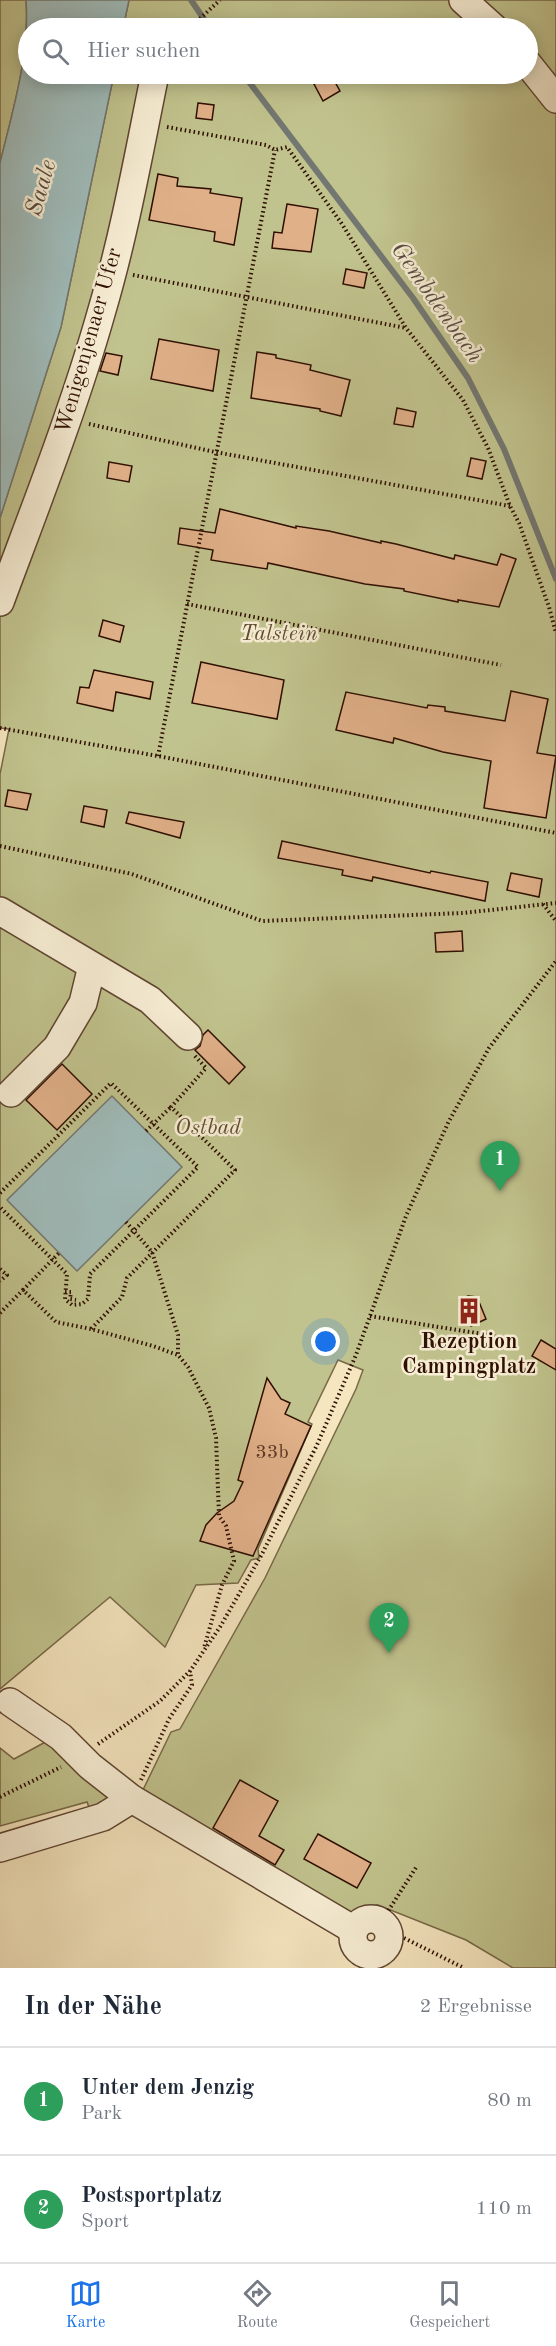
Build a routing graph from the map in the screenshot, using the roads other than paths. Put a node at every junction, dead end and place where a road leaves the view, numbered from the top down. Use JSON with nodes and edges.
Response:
{"nodes":[{"id":1,"x":463,"y":0,"type":"edge"},
{"id":2,"x":483,"y":18,"type":"edge"},
{"id":3,"x":538,"y":76,"type":"edge"},
{"id":4,"x":153,"y":84,"type":"edge"},
{"id":5,"x":556,"y":99,"type":"edge"},
{"id":6,"x":0,"y":602,"type":"edge"},
{"id":7,"x":0,"y":911,"type":"edge"},
{"id":8,"x":93,"y":966,"type":"junction"},
{"id":9,"x":188,"y":1036,"type":"road end"},
{"id":10,"x":11,"y":1093,"type":"dead end"},
{"id":11,"x":10,"y":1702,"type":"dead end"},
{"id":12,"x":132,"y":1799,"type":"junction"},
{"id":13,"x":0,"y":1848,"type":"edge"},
{"id":14,"x":354,"y":1930,"type":"junction"},
{"id":15,"x":363,"y":1961,"type":"edge"}],
"edges":[{"from":1,"to":2,"type":"street"},
{"from":3,"to":5,"type":"street"},
{"from":4,"to":6,"type":"street","name":"Wenigenjenaer Ufer"},
{"from":7,"to":8,"type":"street"},
{"from":8,"to":9,"type":"street"},
{"from":8,"to":10,"type":"street"},
{"from":11,"to":12,"type":"street"},
{"from":12,"to":13,"type":"street"},
{"from":12,"to":14,"type":"street"},
{"from":14,"to":15,"type":"street"},
{"from":14,"to":15,"type":"street"}]}
